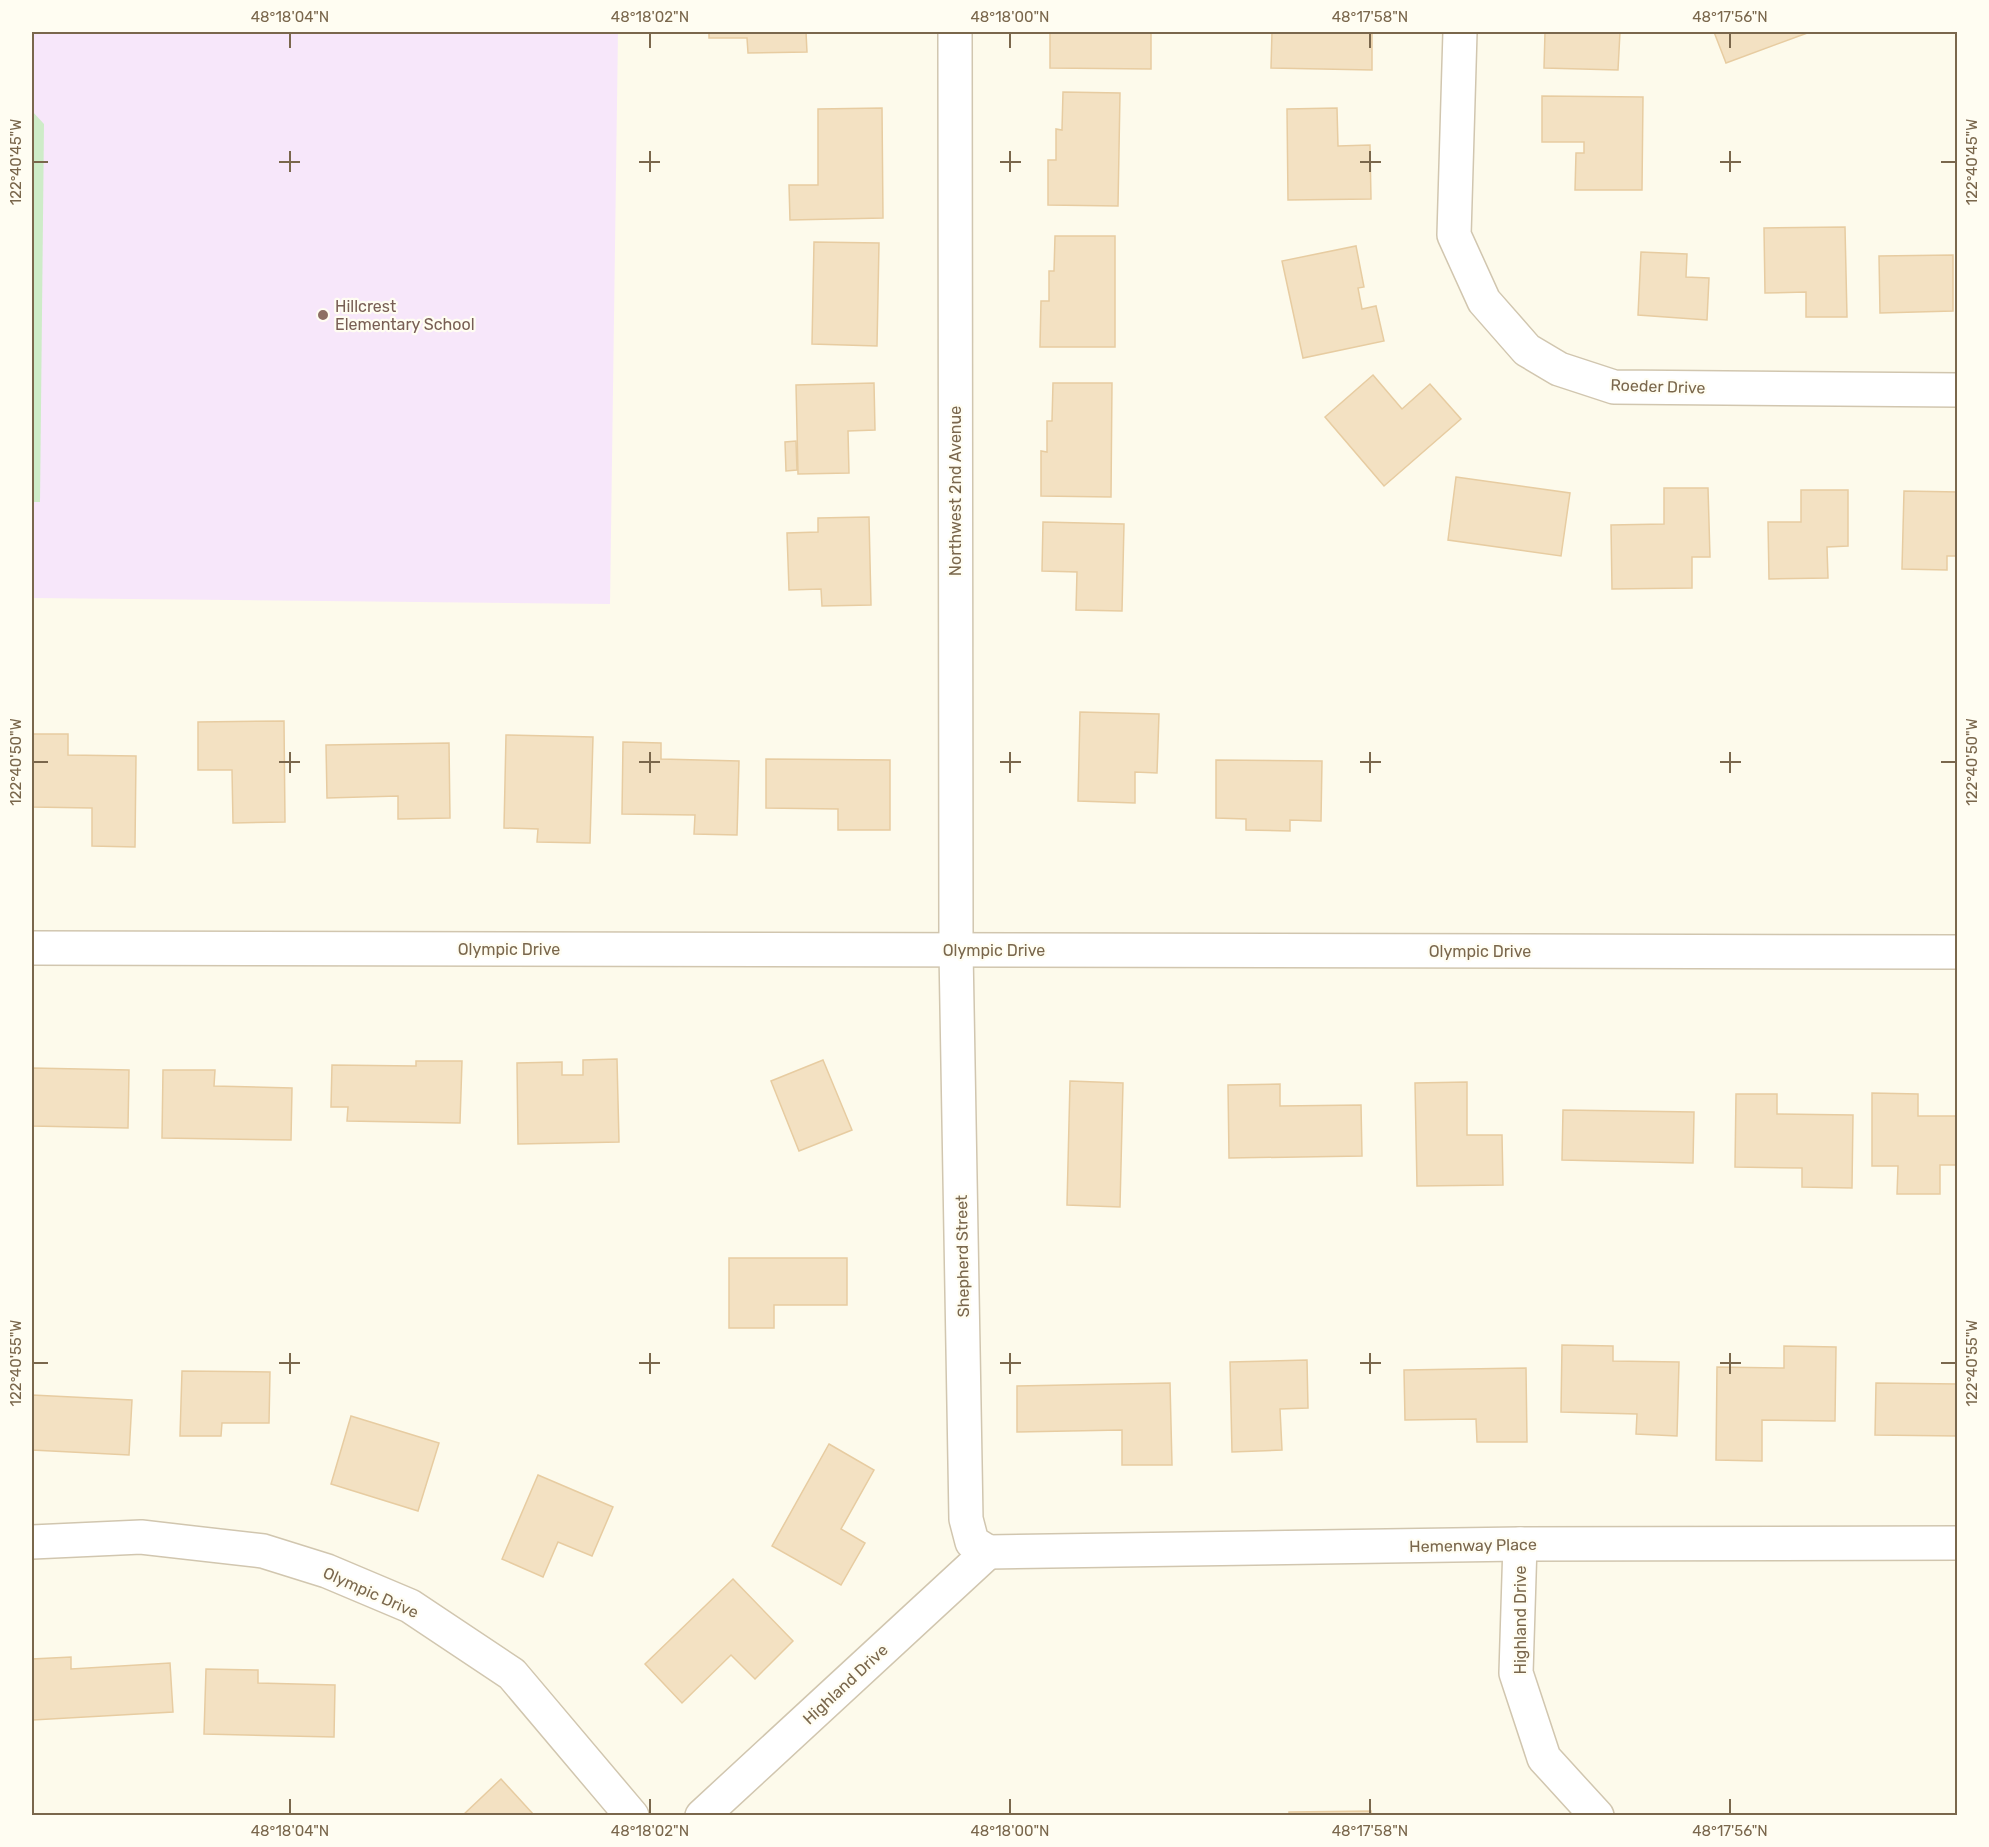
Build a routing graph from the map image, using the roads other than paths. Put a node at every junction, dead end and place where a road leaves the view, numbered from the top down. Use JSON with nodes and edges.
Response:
{"nodes":[{"id":1,"x":955,"y":32,"type":"edge"},
{"id":2,"x":1460,"y":32,"type":"edge"},
{"id":3,"x":1958,"y":390,"type":"edge"},
{"id":4,"x":32,"y":948,"type":"edge"},
{"id":5,"x":956,"y":950,"type":"junction"},
{"id":6,"x":1958,"y":952,"type":"edge"},
{"id":7,"x":32,"y":1542,"type":"edge"},
{"id":8,"x":1958,"y":1543,"type":"edge"},
{"id":9,"x":1520,"y":1544,"type":"junction"},
{"id":10,"x":988,"y":1552,"type":"junction"},
{"id":11,"x":632,"y":1815,"type":"edge"},
{"id":12,"x":702,"y":1815,"type":"edge"},
{"id":13,"x":1597,"y":1815,"type":"edge"}],
"edges":[{"from":1,"to":5,"type":"street","name":"Northwest 2nd Avenue"},
{"from":2,"to":3,"type":"street","name":"Roeder Drive"},
{"from":4,"to":5,"type":"street","name":"Olympic Drive"},
{"from":5,"to":6,"type":"street","name":"Olympic Drive"},
{"from":5,"to":10,"type":"street","name":"Shepherd Street"},
{"from":7,"to":11,"type":"street","name":"Olympic Drive"},
{"from":8,"to":9,"type":"street","name":"Hemenway Place"},
{"from":9,"to":10,"type":"street","name":"Hemenway Place"},
{"from":9,"to":13,"type":"street","name":"Highland Drive"},
{"from":10,"to":12,"type":"street","name":"Highland Drive"}]}
